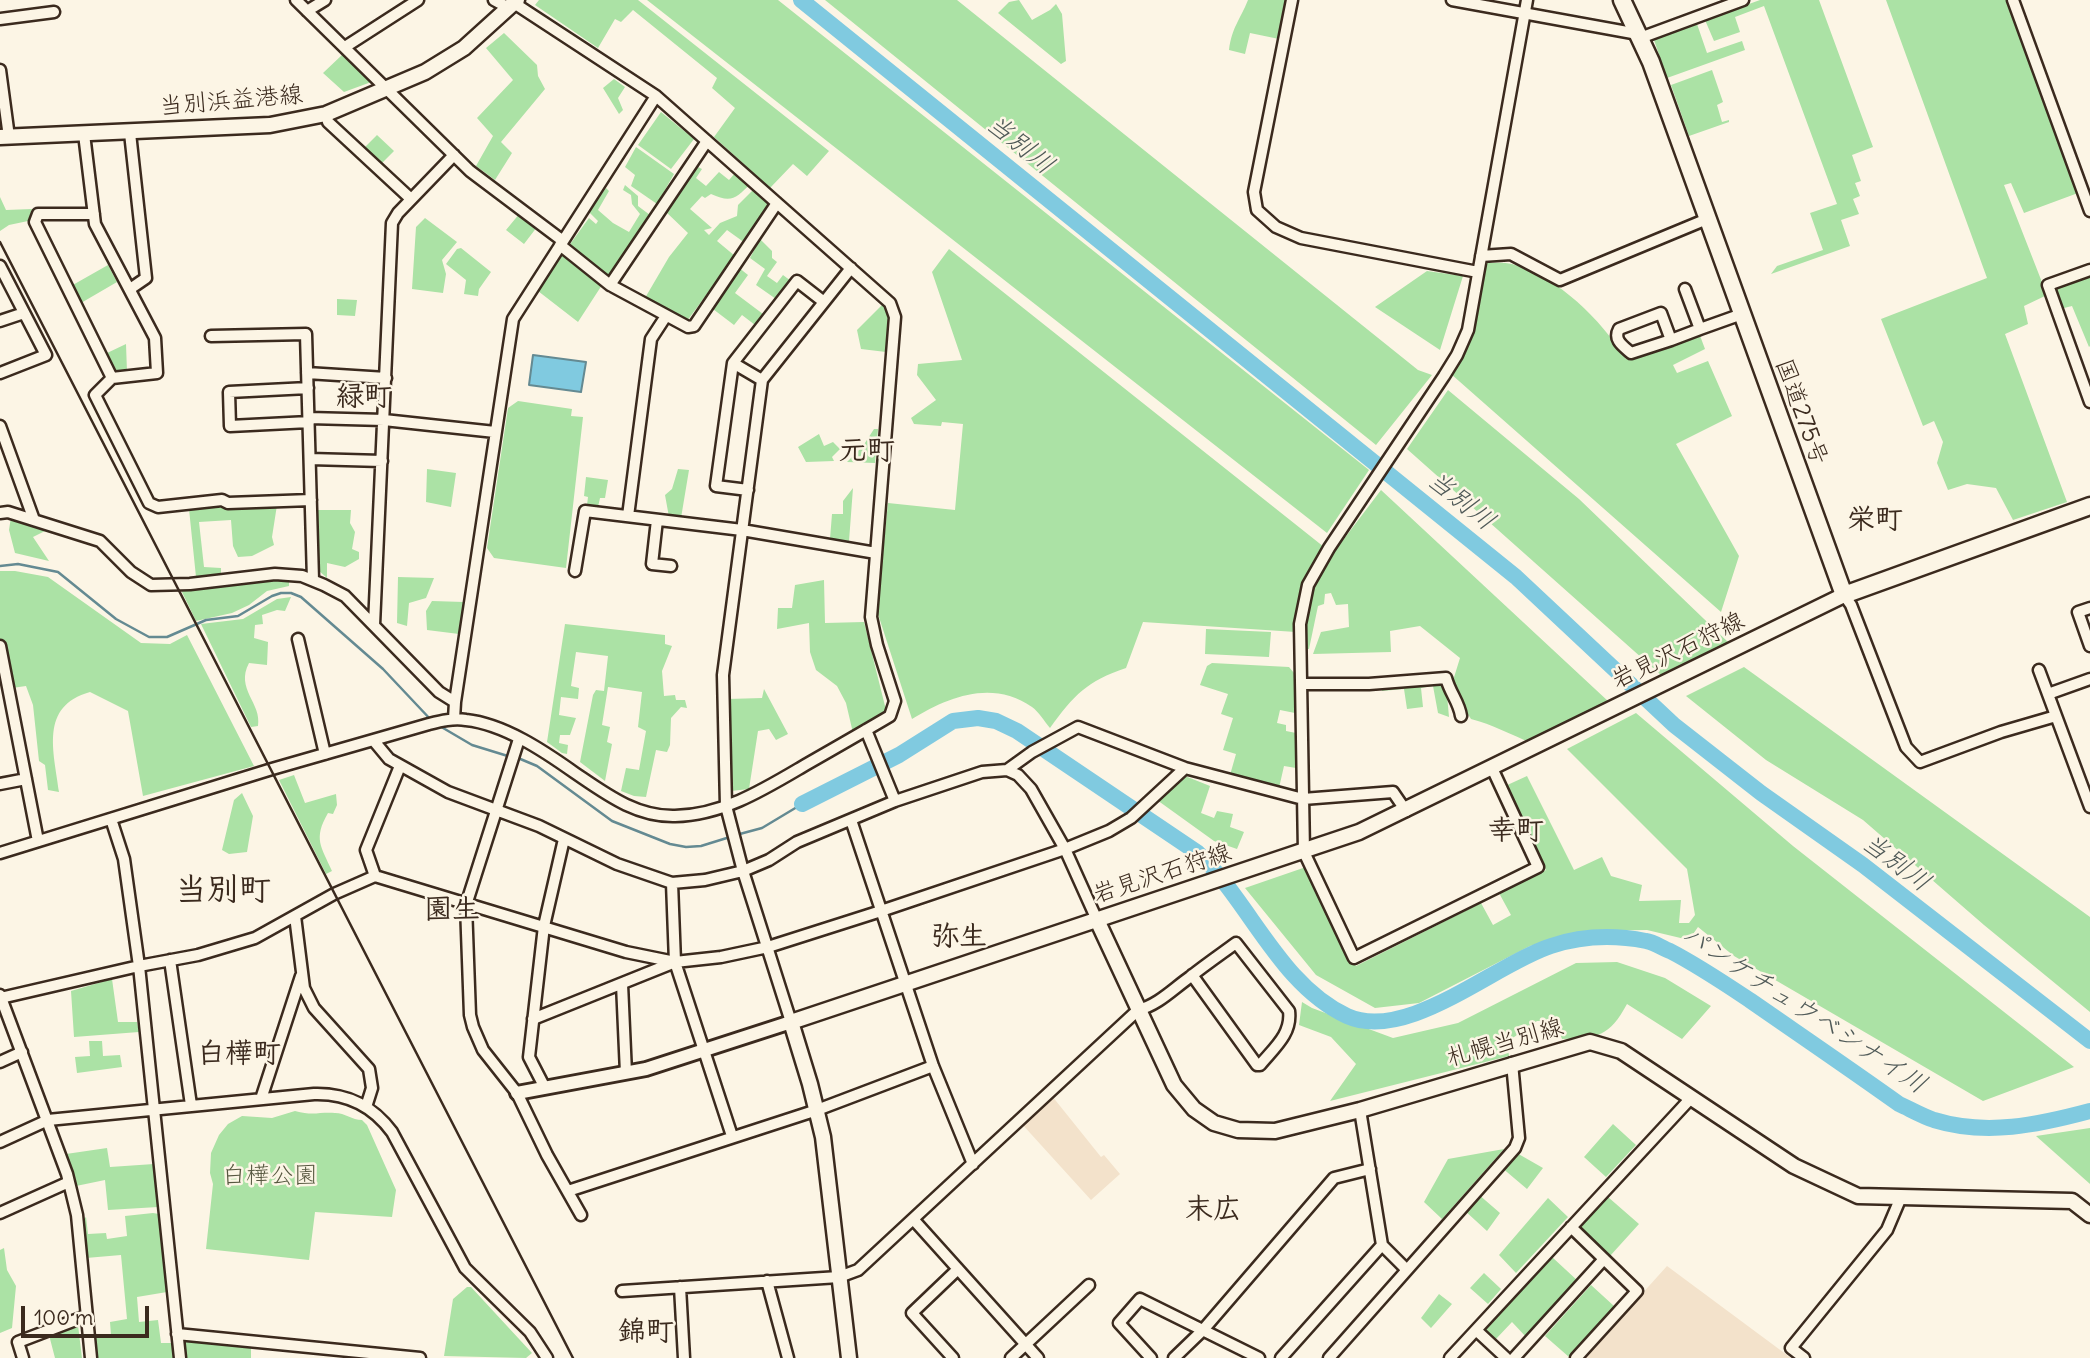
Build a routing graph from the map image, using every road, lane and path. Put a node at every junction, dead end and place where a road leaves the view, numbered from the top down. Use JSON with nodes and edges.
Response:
{"nodes":[{"id":1,"x":296,"y":0,"type":"edge"},
{"id":2,"x":325,"y":0,"type":"edge"},
{"id":3,"x":418,"y":0,"type":"edge"},
{"id":4,"x":494,"y":0,"type":"edge"},
{"id":5,"x":1292,"y":0,"type":"edge"},
{"id":6,"x":1452,"y":0,"type":"edge"},
{"id":7,"x":1527,"y":0,"type":"edge"},
{"id":8,"x":1622,"y":0,"type":"edge"},
{"id":9,"x":1743,"y":0,"type":"edge"},
{"id":10,"x":2013,"y":0,"type":"edge"},
{"id":11,"x":513,"y":3,"type":"edge"},
{"id":12,"x":307,"y":11,"type":"junction"},
{"id":13,"x":54,"y":12,"type":"dead end"},
{"id":14,"x":1524,"y":13,"type":"junction"},
{"id":15,"x":0,"y":19,"type":"edge"},
{"id":16,"x":1639,"y":36,"type":"junction"},
{"id":17,"x":345,"y":47,"type":"junction"},
{"id":18,"x":0,"y":70,"type":"edge"},
{"id":19,"x":386,"y":88,"type":"junction"},
{"id":20,"x":656,"y":96,"type":"junction"},
{"id":21,"x":326,"y":114,"type":"junction"},
{"id":22,"x":130,"y":132,"type":"junction"},
{"id":23,"x":84,"y":134,"type":"junction"},
{"id":24,"x":4,"y":137,"type":"edge"},
{"id":25,"x":707,"y":141,"type":"junction"},
{"id":26,"x":454,"y":155,"type":"junction"},
{"id":27,"x":411,"y":199,"type":"junction"},
{"id":28,"x":778,"y":203,"type":"junction"},
{"id":29,"x":2090,"y":211,"type":"edge"},
{"id":30,"x":94,"y":214,"type":"junction"},
{"id":31,"x":1707,"y":219,"type":"junction"},
{"id":32,"x":562,"y":243,"type":"junction"},
{"id":33,"x":1481,"y":256,"type":"junction"},
{"id":34,"x":0,"y":266,"type":"edge"},
{"id":35,"x":852,"y":268,"type":"junction"},
{"id":36,"x":2090,"y":270,"type":"edge"},
{"id":37,"x":1478,"y":272,"type":"junction"},
{"id":38,"x":611,"y":285,"type":"junction"},
{"id":39,"x":130,"y":289,"type":"junction"},
{"id":40,"x":1685,"y":289,"type":"dead end"},
{"id":41,"x":824,"y":302,"type":"junction"},
{"id":42,"x":24,"y":313,"type":"junction"},
{"id":43,"x":1742,"y":314,"type":"junction"},
{"id":44,"x":666,"y":316,"type":"junction"},
{"id":45,"x":0,"y":321,"type":"edge"},
{"id":46,"x":1700,"y":329,"type":"junction"},
{"id":47,"x":211,"y":336,"type":"dead end"},
{"id":48,"x":1671,"y":340,"type":"junction"},
{"id":49,"x":733,"y":363,"type":"junction"},
{"id":50,"x":0,"y":373,"type":"edge"},
{"id":51,"x":307,"y":373,"type":"junction"},
{"id":52,"x":112,"y":378,"type":"junction"},
{"id":53,"x":386,"y":378,"type":"junction"},
{"id":54,"x":762,"y":380,"type":"junction"},
{"id":55,"x":308,"y":388,"type":"junction"},
{"id":56,"x":2090,"y":402,"type":"edge"},
{"id":57,"x":309,"y":420,"type":"junction"},
{"id":58,"x":384,"y":420,"type":"junction"},
{"id":59,"x":0,"y":426,"type":"edge"},
{"id":60,"x":495,"y":432,"type":"junction"},
{"id":61,"x":310,"y":459,"type":"junction"},
{"id":62,"x":382,"y":461,"type":"junction"},
{"id":63,"x":748,"y":490,"type":"junction"},
{"id":64,"x":311,"y":500,"type":"junction"},
{"id":65,"x":2090,"y":506,"type":"edge"},
{"id":66,"x":0,"y":513,"type":"edge"},
{"id":67,"x":628,"y":516,"type":"junction"},
{"id":68,"x":34,"y":520,"type":"junction"},
{"id":69,"x":657,"y":520,"type":"junction"},
{"id":70,"x":743,"y":530,"type":"junction"},
{"id":71,"x":876,"y":552,"type":"junction"},
{"id":72,"x":671,"y":566,"type":"dead end"},
{"id":73,"x":575,"y":571,"type":"dead end"},
{"id":74,"x":313,"y":580,"type":"junction"},
{"id":75,"x":1844,"y":595,"type":"junction"},
{"id":76,"x":2090,"y":607,"type":"edge"},
{"id":77,"x":374,"y":625,"type":"junction"},
{"id":78,"x":298,"y":639,"type":"dead end"},
{"id":79,"x":0,"y":646,"type":"edge"},
{"id":80,"x":2090,"y":646,"type":"edge"},
{"id":81,"x":2039,"y":670,"type":"dead end"},
{"id":82,"x":2090,"y":679,"type":"edge"},
{"id":83,"x":1301,"y":684,"type":"junction"},
{"id":84,"x":4,"y":687,"type":"edge"},
{"id":85,"x":2048,"y":694,"type":"junction"},
{"id":86,"x":455,"y":702,"type":"junction"},
{"id":87,"x":1461,"y":716,"type":"dead end"},
{"id":88,"x":2056,"y":716,"type":"junction"},
{"id":89,"x":450,"y":720,"type":"junction"},
{"id":90,"x":866,"y":730,"type":"junction"},
{"id":91,"x":519,"y":739,"type":"junction"},
{"id":92,"x":374,"y":741,"type":"junction"},
{"id":93,"x":325,"y":754,"type":"junction"},
{"id":94,"x":400,"y":766,"type":"junction"},
{"id":95,"x":1185,"y":768,"type":"junction"},
{"id":96,"x":1492,"y":768,"type":"junction"},
{"id":97,"x":1007,"y":770,"type":"junction"},
{"id":98,"x":26,"y":779,"type":"junction"},
{"id":99,"x":0,"y":784,"type":"edge"},
{"id":100,"x":1303,"y":799,"type":"junction"},
{"id":101,"x":895,"y":801,"type":"junction"},
{"id":102,"x":2090,"y":805,"type":"edge"},
{"id":103,"x":726,"y":806,"type":"junction"},
{"id":104,"x":498,"y":811,"type":"junction"},
{"id":105,"x":1406,"y":811,"type":"junction"},
{"id":106,"x":111,"y":819,"type":"junction"},
{"id":107,"x":851,"y":820,"type":"junction"},
{"id":108,"x":564,"y":839,"type":"junction"},
{"id":109,"x":38,"y":841,"type":"junction"},
{"id":110,"x":1065,"y":849,"type":"junction"},
{"id":111,"x":1304,"y":852,"type":"junction"},
{"id":112,"x":0,"y":853,"type":"edge"},
{"id":113,"x":743,"y":870,"type":"junction"},
{"id":114,"x":376,"y":876,"type":"junction"},
{"id":115,"x":672,"y":883,"type":"junction"},
{"id":116,"x":466,"y":905,"type":"junction"},
{"id":117,"x":881,"y":911,"type":"junction"},
{"id":118,"x":295,"y":916,"type":"junction"},
{"id":119,"x":1097,"y":920,"type":"junction"},
{"id":120,"x":544,"y":926,"type":"junction"},
{"id":121,"x":768,"y":947,"type":"junction"},
{"id":122,"x":170,"y":960,"type":"junction"},
{"id":123,"x":676,"y":962,"type":"junction"},
{"id":124,"x":139,"y":966,"type":"junction"},
{"id":125,"x":1192,"y":975,"type":"junction"},
{"id":126,"x":301,"y":976,"type":"junction"},
{"id":127,"x":622,"y":984,"type":"junction"},
{"id":128,"x":904,"y":984,"type":"junction"},
{"id":129,"x":1,"y":1001,"type":"edge"},
{"id":130,"x":1138,"y":1010,"type":"junction"},
{"id":131,"x":533,"y":1019,"type":"junction"},
{"id":132,"x":791,"y":1022,"type":"junction"},
{"id":133,"x":704,"y":1050,"type":"junction"},
{"id":134,"x":22,"y":1052,"type":"junction"},
{"id":135,"x":0,"y":1062,"type":"edge"},
{"id":136,"x":1512,"y":1063,"type":"junction"},
{"id":137,"x":933,"y":1066,"type":"junction"},
{"id":138,"x":626,"y":1073,"type":"junction"},
{"id":139,"x":545,"y":1088,"type":"junction"},
{"id":140,"x":517,"y":1093,"type":"junction"},
{"id":141,"x":1691,"y":1097,"type":"junction"},
{"id":142,"x":261,"y":1099,"type":"junction"},
{"id":143,"x":191,"y":1105,"type":"junction"},
{"id":144,"x":366,"y":1107,"type":"junction"},
{"id":145,"x":154,"y":1109,"type":"junction"},
{"id":146,"x":817,"y":1110,"type":"junction"},
{"id":147,"x":1360,"y":1110,"type":"junction"},
{"id":148,"x":48,"y":1120,"type":"junction"},
{"id":149,"x":732,"y":1136,"type":"junction"},
{"id":150,"x":0,"y":1142,"type":"edge"},
{"id":151,"x":973,"y":1164,"type":"junction"},
{"id":152,"x":1370,"y":1170,"type":"junction"},
{"id":153,"x":69,"y":1182,"type":"junction"},
{"id":154,"x":568,"y":1191,"type":"junction"},
{"id":155,"x":1900,"y":1197,"type":"junction"},
{"id":156,"x":0,"y":1213,"type":"edge"},
{"id":157,"x":581,"y":1215,"type":"dead end"},
{"id":158,"x":2090,"y":1215,"type":"edge"},
{"id":159,"x":913,"y":1219,"type":"junction"},
{"id":160,"x":1571,"y":1227,"type":"junction"},
{"id":161,"x":1381,"y":1245,"type":"junction"},
{"id":162,"x":1604,"y":1259,"type":"junction"},
{"id":163,"x":958,"y":1269,"type":"junction"},
{"id":164,"x":1406,"y":1269,"type":"junction"},
{"id":165,"x":839,"y":1277,"type":"junction"},
{"id":166,"x":767,"y":1282,"type":"junction"},
{"id":167,"x":1089,"y":1285,"type":"dead end"},
{"id":168,"x":680,"y":1287,"type":"junction"},
{"id":169,"x":622,"y":1291,"type":"dead end"},
{"id":170,"x":86,"y":1316,"type":"junction"},
{"id":171,"x":1203,"y":1330,"type":"junction"},
{"id":172,"x":1476,"y":1330,"type":"junction"},
{"id":173,"x":177,"y":1334,"type":"junction"},
{"id":174,"x":1026,"y":1344,"type":"junction"},
{"id":175,"x":321,"y":1353,"type":"edge"},
{"id":176,"x":23,"y":1358,"type":"edge"},
{"id":177,"x":91,"y":1358,"type":"edge"},
{"id":178,"x":180,"y":1358,"type":"edge"},
{"id":179,"x":420,"y":1358,"type":"edge"},
{"id":180,"x":547,"y":1358,"type":"edge"},
{"id":181,"x":684,"y":1358,"type":"edge"},
{"id":182,"x":788,"y":1358,"type":"edge"},
{"id":183,"x":849,"y":1358,"type":"edge"},
{"id":184,"x":953,"y":1358,"type":"edge"},
{"id":185,"x":1011,"y":1358,"type":"edge"},
{"id":186,"x":1038,"y":1358,"type":"edge"},
{"id":187,"x":1151,"y":1358,"type":"edge"},
{"id":188,"x":1174,"y":1358,"type":"edge"},
{"id":189,"x":1259,"y":1358,"type":"edge"},
{"id":190,"x":1281,"y":1358,"type":"edge"},
{"id":191,"x":1329,"y":1358,"type":"edge"},
{"id":192,"x":1450,"y":1358,"type":"edge"},
{"id":193,"x":1506,"y":1358,"type":"edge"},
{"id":194,"x":1514,"y":1358,"type":"edge"},
{"id":195,"x":1576,"y":1358,"type":"edge"},
{"id":196,"x":1804,"y":1358,"type":"edge"}],
"edges":[{"from":1,"to":12,"type":"street"},
{"from":2,"to":12,"type":"street"},
{"from":3,"to":17,"type":"street"},
{"from":4,"to":11,"type":"street"},
{"from":5,"to":37,"type":"street"},
{"from":6,"to":14,"type":"street"},
{"from":7,"to":14,"type":"street"},
{"from":8,"to":16,"type":"highway","name":"国道275号"},
{"from":9,"to":16,"type":"street"},
{"from":10,"to":29,"type":"street"},
{"from":11,"to":19,"type":"main road","name":"当別浜益港線"},
{"from":11,"to":20,"type":"street"},
{"from":12,"to":17,"type":"street"},
{"from":13,"to":15,"type":"street"},
{"from":14,"to":16,"type":"street"},
{"from":14,"to":33,"type":"street"},
{"from":16,"to":31,"type":"highway","name":"国道275号"},
{"from":17,"to":19,"type":"street"},
{"from":18,"to":24,"type":"street"},
{"from":19,"to":21,"type":"main road","name":"当別浜益港線"},
{"from":19,"to":26,"type":"street"},
{"from":20,"to":25,"type":"street"},
{"from":20,"to":32,"type":"street"},
{"from":21,"to":22,"type":"main road","name":"当別浜益港線"},
{"from":21,"to":27,"type":"street"},
{"from":22,"to":23,"type":"main road","name":"当別浜益港線"},
{"from":22,"to":39,"type":"street"},
{"from":23,"to":24,"type":"main road","name":"当別浜益港線"},
{"from":23,"to":30,"type":"street"},
{"from":25,"to":28,"type":"street"},
{"from":25,"to":38,"type":"street"},
{"from":26,"to":27,"type":"street"},
{"from":26,"to":32,"type":"street"},
{"from":27,"to":53,"type":"street"},
{"from":28,"to":35,"type":"street"},
{"from":28,"to":44,"type":"street"},
{"from":30,"to":39,"type":"street"},
{"from":30,"to":52,"type":"street"},
{"from":31,"to":33,"type":"street"},
{"from":31,"to":43,"type":"highway","name":"国道275号"},
{"from":32,"to":38,"type":"street"},
{"from":32,"to":60,"type":"street"},
{"from":33,"to":37,"type":"street"},
{"from":34,"to":42,"type":"street"},
{"from":35,"to":41,"type":"street"},
{"from":35,"to":71,"type":"street"},
{"from":36,"to":56,"type":"street"},
{"from":37,"to":83,"type":"street"},
{"from":38,"to":44,"type":"street"},
{"from":39,"to":52,"type":"street"},
{"from":40,"to":46,"type":"street"},
{"from":41,"to":49,"type":"street"},
{"from":41,"to":54,"type":"street"},
{"from":42,"to":45,"type":"street"},
{"from":42,"to":50,"type":"street"},
{"from":43,"to":46,"type":"street"},
{"from":43,"to":75,"type":"highway","name":"国道275号"},
{"from":44,"to":67,"type":"street"},
{"from":46,"to":48,"type":"street"},
{"from":47,"to":51,"type":"street"},
{"from":48,"to":48,"type":"street"},
{"from":49,"to":54,"type":"street"},
{"from":49,"to":63,"type":"street"},
{"from":51,"to":53,"type":"street"},
{"from":51,"to":55,"type":"street"},
{"from":52,"to":64,"type":"street"},
{"from":53,"to":58,"type":"street"},
{"from":54,"to":63,"type":"street"},
{"from":55,"to":57,"type":"street"},
{"from":55,"to":57,"type":"street"},
{"from":57,"to":58,"type":"street"},
{"from":57,"to":61,"type":"street"},
{"from":58,"to":60,"type":"street"},
{"from":58,"to":62,"type":"street"},
{"from":59,"to":68,"type":"street"},
{"from":60,"to":86,"type":"street"},
{"from":61,"to":62,"type":"street"},
{"from":61,"to":64,"type":"street"},
{"from":62,"to":77,"type":"street"},
{"from":63,"to":70,"type":"street"},
{"from":64,"to":74,"type":"street"},
{"from":65,"to":75,"type":"highway"},
{"from":66,"to":68,"type":"street"},
{"from":67,"to":69,"type":"street"},
{"from":67,"to":73,"type":"street"},
{"from":68,"to":74,"type":"street"},
{"from":69,"to":70,"type":"street"},
{"from":69,"to":72,"type":"street"},
{"from":70,"to":71,"type":"street"},
{"from":70,"to":103,"type":"street"},
{"from":71,"to":90,"type":"street"},
{"from":74,"to":77,"type":"street"},
{"from":75,"to":88,"type":"street"},
{"from":75,"to":96,"type":"main road","name":"岩見沢石狩線"},
{"from":76,"to":80,"type":"street"},
{"from":77,"to":86,"type":"street"},
{"from":78,"to":93,"type":"street"},
{"from":79,"to":84,"type":"street"},
{"from":81,"to":85,"type":"street"},
{"from":82,"to":85,"type":"street"},
{"from":83,"to":87,"type":"street"},
{"from":83,"to":100,"type":"street"},
{"from":84,"to":98,"type":"street"},
{"from":85,"to":88,"type":"street"},
{"from":86,"to":89,"type":"street"},
{"from":88,"to":102,"type":"street"},
{"from":89,"to":91,"type":"street"},
{"from":89,"to":92,"type":"street"},
{"from":90,"to":101,"type":"street"},
{"from":90,"to":103,"type":"street"},
{"from":91,"to":103,"type":"street"},
{"from":91,"to":104,"type":"street"},
{"from":92,"to":93,"type":"street"},
{"from":92,"to":94,"type":"street"},
{"from":93,"to":106,"type":"street"},
{"from":94,"to":104,"type":"street"},
{"from":94,"to":114,"type":"street"},
{"from":95,"to":97,"type":"street"},
{"from":95,"to":100,"type":"street"},
{"from":95,"to":110,"type":"street"},
{"from":96,"to":105,"type":"main road","name":"岩見沢石狩線"},
{"from":96,"to":111,"type":"street"},
{"from":97,"to":101,"type":"street"},
{"from":97,"to":110,"type":"street"},
{"from":98,"to":99,"type":"street"},
{"from":98,"to":109,"type":"street"},
{"from":100,"to":105,"type":"street"},
{"from":100,"to":111,"type":"street"},
{"from":101,"to":107,"type":"street"},
{"from":103,"to":113,"type":"street"},
{"from":104,"to":108,"type":"street"},
{"from":104,"to":116,"type":"street"},
{"from":105,"to":111,"type":"main road","name":"岩見沢石狩線"},
{"from":106,"to":109,"type":"street"},
{"from":106,"to":124,"type":"street"},
{"from":107,"to":113,"type":"street"},
{"from":107,"to":117,"type":"street"},
{"from":108,"to":115,"type":"street"},
{"from":108,"to":120,"type":"street"},
{"from":109,"to":112,"type":"street"},
{"from":110,"to":117,"type":"street"},
{"from":110,"to":119,"type":"street"},
{"from":111,"to":119,"type":"main road","name":"岩見沢石狩線"},
{"from":113,"to":115,"type":"street"},
{"from":113,"to":121,"type":"street"},
{"from":114,"to":116,"type":"street"},
{"from":114,"to":118,"type":"street"},
{"from":115,"to":123,"type":"street"},
{"from":116,"to":120,"type":"street"},
{"from":116,"to":140,"type":"street"},
{"from":117,"to":121,"type":"street"},
{"from":117,"to":128,"type":"street"},
{"from":118,"to":122,"type":"street"},
{"from":118,"to":126,"type":"street"},
{"from":119,"to":128,"type":"main road","name":"岩見沢石狩線"},
{"from":119,"to":130,"type":"main road","name":"札幌当別線"},
{"from":120,"to":123,"type":"street"},
{"from":120,"to":131,"type":"street"},
{"from":121,"to":123,"type":"street"},
{"from":121,"to":132,"type":"street"},
{"from":122,"to":124,"type":"street"},
{"from":122,"to":143,"type":"street"},
{"from":123,"to":127,"type":"street"},
{"from":123,"to":133,"type":"street"},
{"from":124,"to":129,"type":"street"},
{"from":124,"to":145,"type":"street"},
{"from":125,"to":125,"type":"street"},
{"from":125,"to":130,"type":"street"},
{"from":126,"to":142,"type":"street"},
{"from":126,"to":144,"type":"street"},
{"from":127,"to":131,"type":"street"},
{"from":127,"to":138,"type":"street"},
{"from":128,"to":132,"type":"main road","name":"岩見沢石狩線"},
{"from":128,"to":137,"type":"street"},
{"from":129,"to":134,"type":"street"},
{"from":130,"to":147,"type":"main road","name":"札幌当別線"},
{"from":130,"to":151,"type":"street"},
{"from":131,"to":139,"type":"street"},
{"from":132,"to":133,"type":"main road"},
{"from":132,"to":146,"type":"main road"},
{"from":133,"to":138,"type":"main road"},
{"from":133,"to":149,"type":"street"},
{"from":134,"to":135,"type":"street"},
{"from":134,"to":148,"type":"street"},
{"from":136,"to":141,"type":"main road","name":"札幌当別線"},
{"from":136,"to":147,"type":"main road","name":"札幌当別線"},
{"from":136,"to":164,"type":"street"},
{"from":137,"to":146,"type":"street"},
{"from":137,"to":151,"type":"street"},
{"from":138,"to":139,"type":"main road"},
{"from":139,"to":140,"type":"main road"},
{"from":140,"to":154,"type":"street"},
{"from":141,"to":155,"type":"main road","name":"札幌当別線"},
{"from":141,"to":160,"type":"street"},
{"from":142,"to":143,"type":"street"},
{"from":142,"to":144,"type":"street"},
{"from":143,"to":145,"type":"street"},
{"from":144,"to":180,"type":"street"},
{"from":145,"to":148,"type":"street"},
{"from":145,"to":173,"type":"street"},
{"from":146,"to":149,"type":"street"},
{"from":146,"to":165,"type":"main road"},
{"from":147,"to":152,"type":"street"},
{"from":148,"to":150,"type":"street"},
{"from":148,"to":153,"type":"street"},
{"from":149,"to":154,"type":"street"},
{"from":151,"to":159,"type":"street"},
{"from":152,"to":161,"type":"street"},
{"from":152,"to":171,"type":"street"},
{"from":153,"to":156,"type":"street"},
{"from":153,"to":170,"type":"street"},
{"from":154,"to":157,"type":"street"},
{"from":155,"to":158,"type":"main road","name":"札幌当別線"},
{"from":155,"to":196,"type":"street"},
{"from":159,"to":163,"type":"street"},
{"from":159,"to":165,"type":"street"},
{"from":160,"to":162,"type":"street"},
{"from":160,"to":172,"type":"street"},
{"from":161,"to":164,"type":"street"},
{"from":161,"to":190,"type":"street"},
{"from":162,"to":194,"type":"street"},
{"from":162,"to":195,"type":"street"},
{"from":163,"to":174,"type":"street"},
{"from":163,"to":184,"type":"street"},
{"from":164,"to":191,"type":"street"},
{"from":165,"to":166,"type":"street"},
{"from":165,"to":183,"type":"main road"},
{"from":166,"to":168,"type":"street"},
{"from":166,"to":182,"type":"street"},
{"from":167,"to":174,"type":"street"},
{"from":168,"to":169,"type":"street"},
{"from":168,"to":181,"type":"street"},
{"from":170,"to":176,"type":"street"},
{"from":170,"to":177,"type":"street"},
{"from":171,"to":187,"type":"street"},
{"from":171,"to":188,"type":"street"},
{"from":171,"to":189,"type":"street"},
{"from":172,"to":192,"type":"street"},
{"from":172,"to":193,"type":"street"},
{"from":173,"to":175,"type":"street"},
{"from":173,"to":178,"type":"street"},
{"from":174,"to":185,"type":"street"},
{"from":174,"to":186,"type":"street"},
{"from":175,"to":179,"type":"street"}]}
